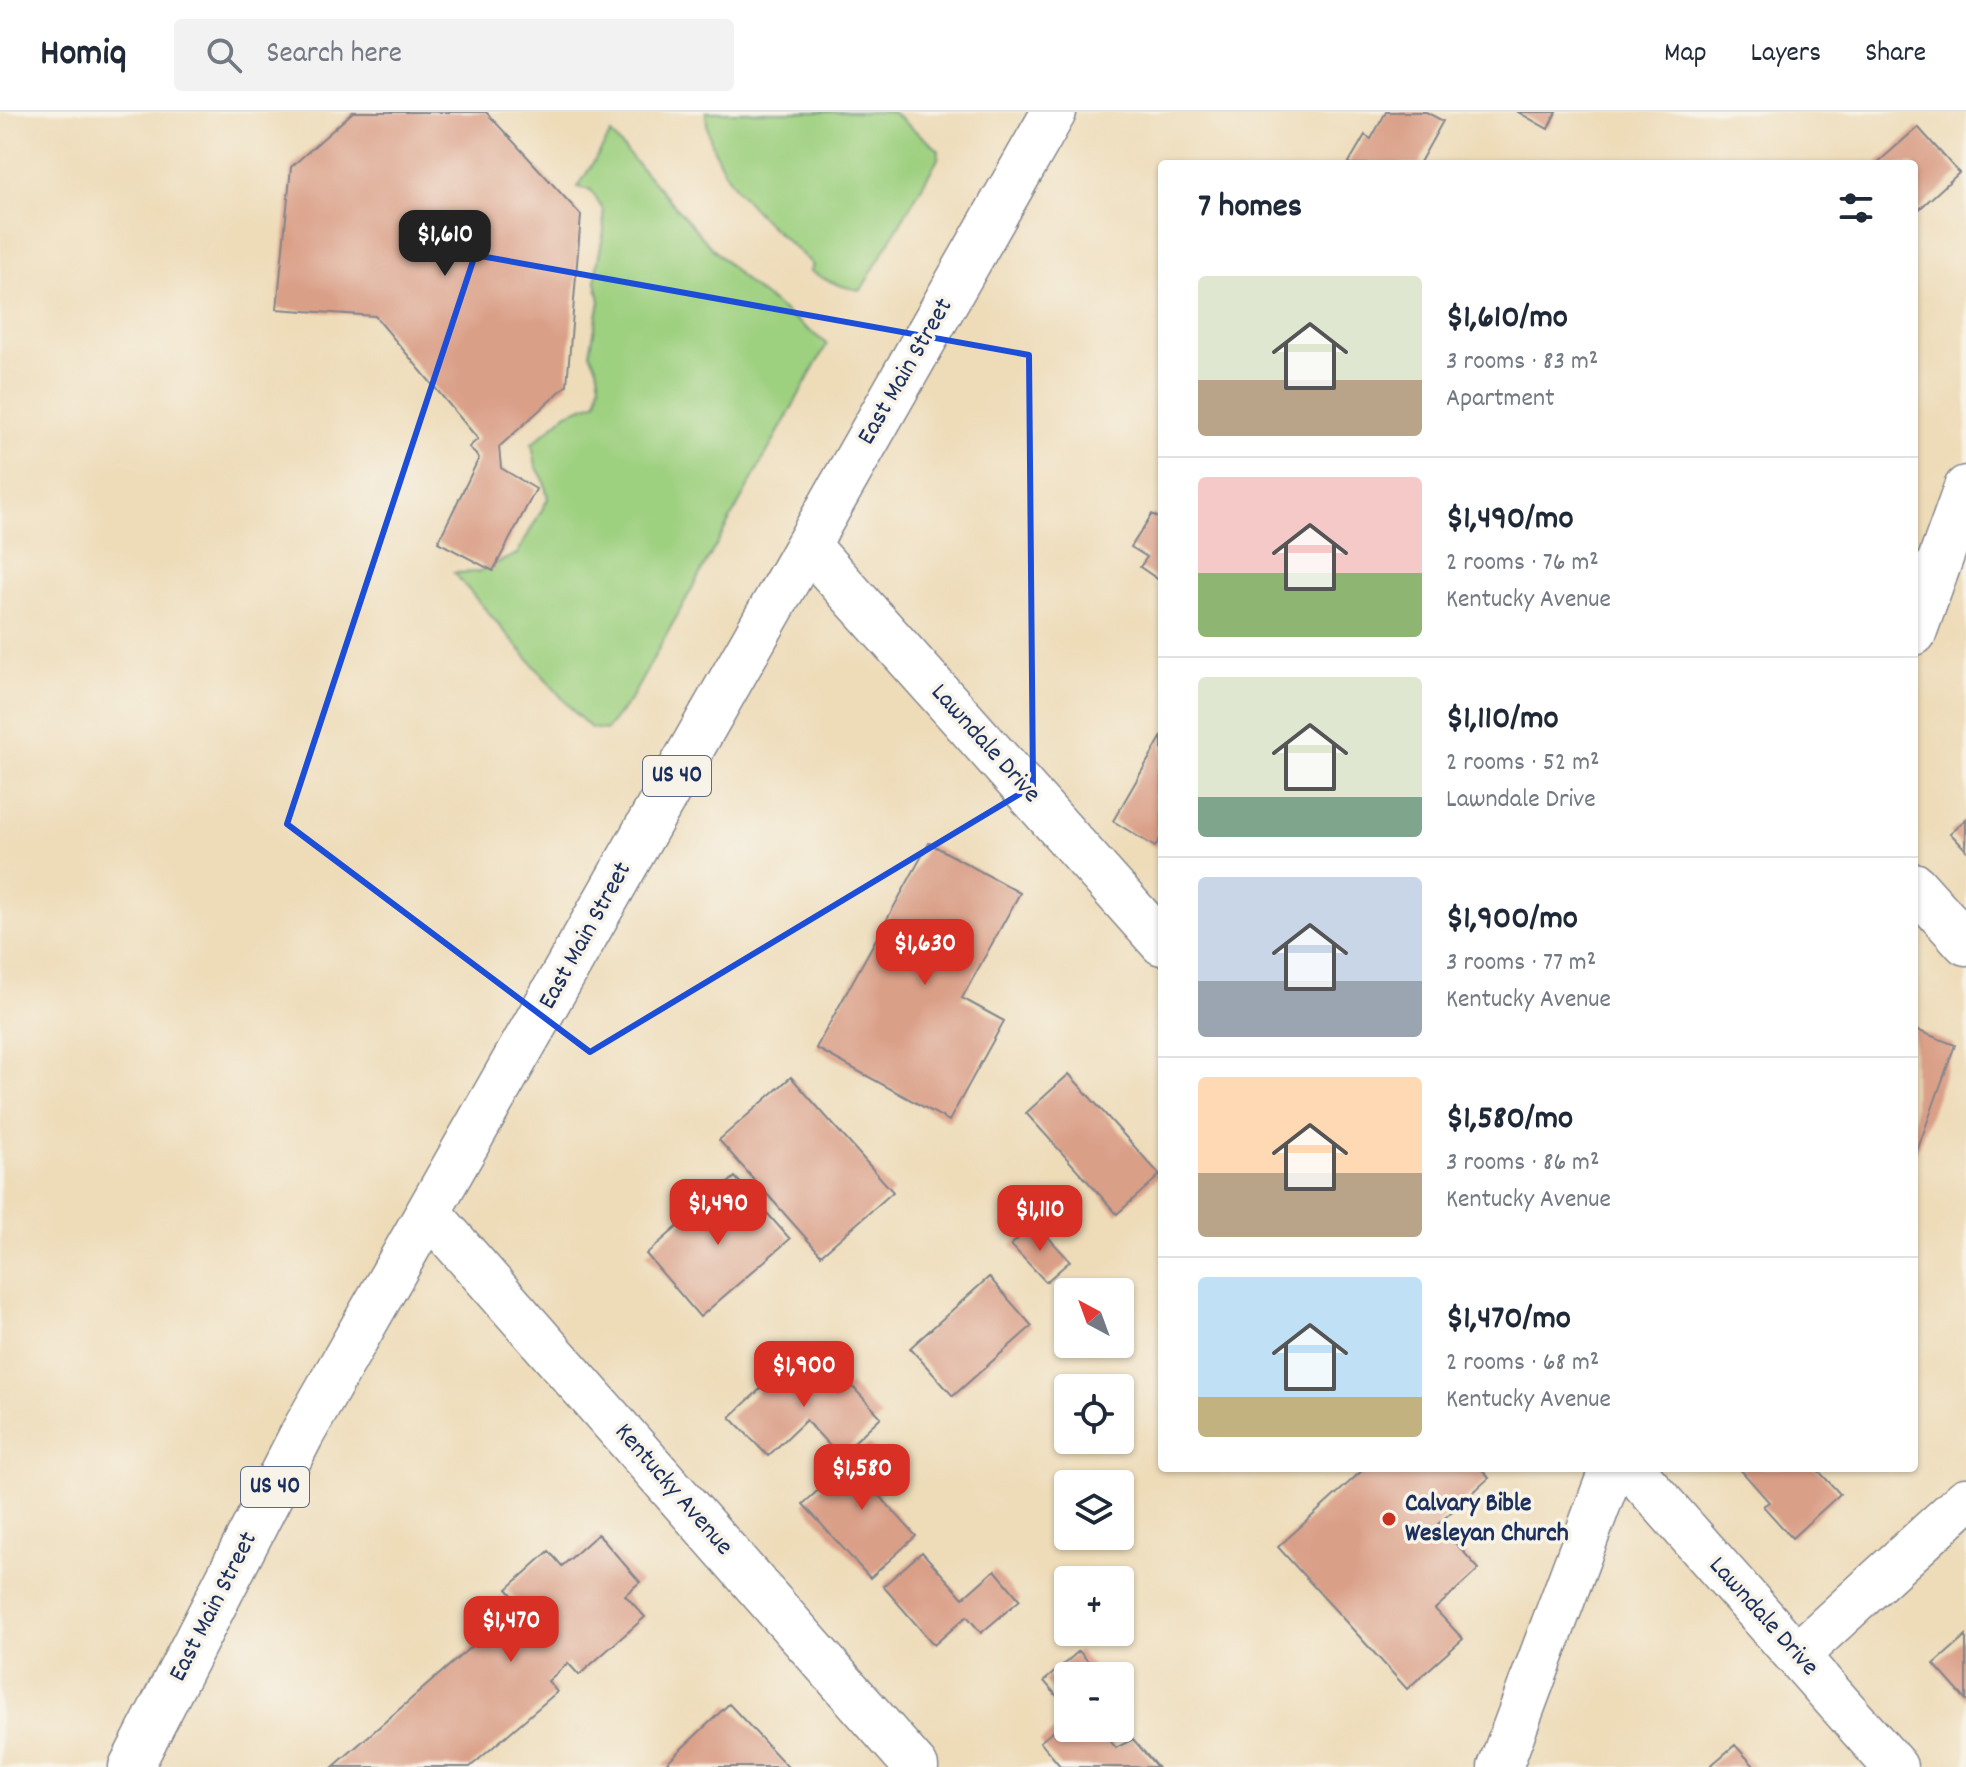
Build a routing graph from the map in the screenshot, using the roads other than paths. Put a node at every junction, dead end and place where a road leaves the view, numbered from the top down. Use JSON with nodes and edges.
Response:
{"nodes":[{"id":1,"x":1054,"y":112,"type":"edge"},
{"id":2,"x":1966,"y":488,"type":"edge"},
{"id":3,"x":808,"y":546,"type":"junction"},
{"id":4,"x":1918,"y":622,"type":"edge"},
{"id":5,"x":1918,"y":889,"type":"edge"},
{"id":6,"x":1158,"y":939,"type":"edge"},
{"id":7,"x":1966,"y":943,"type":"edge"},
{"id":8,"x":429,"y":1213,"type":"junction"},
{"id":9,"x":1611,"y":1472,"type":"edge"},
{"id":10,"x":1635,"y":1472,"type":"edge"},
{"id":11,"x":1966,"y":1500,"type":"edge"},
{"id":12,"x":1797,"y":1655,"type":"junction"},
{"id":13,"x":914,"y":1766,"type":"edge"},
{"id":14,"x":131,"y":1767,"type":"edge"},
{"id":15,"x":1500,"y":1767,"type":"edge"},
{"id":16,"x":1895,"y":1767,"type":"edge"}],
"edges":[{"from":1,"to":3,"type":"street","name":"East Main Street","number":"US 40"},
{"from":2,"to":4,"type":"street"},
{"from":3,"to":6,"type":"street","name":"Lawndale Drive"},
{"from":3,"to":8,"type":"street","name":"East Main Street","number":"US 40"},
{"from":5,"to":7,"type":"street"},
{"from":8,"to":13,"type":"street","name":"Kentucky Avenue"},
{"from":8,"to":14,"type":"street","name":"East Main Street","number":"US 40"},
{"from":9,"to":15,"type":"street"},
{"from":10,"to":12,"type":"street","name":"Lawndale Drive"},
{"from":11,"to":12,"type":"street"},
{"from":12,"to":16,"type":"street","name":"Lawndale Drive"}]}
